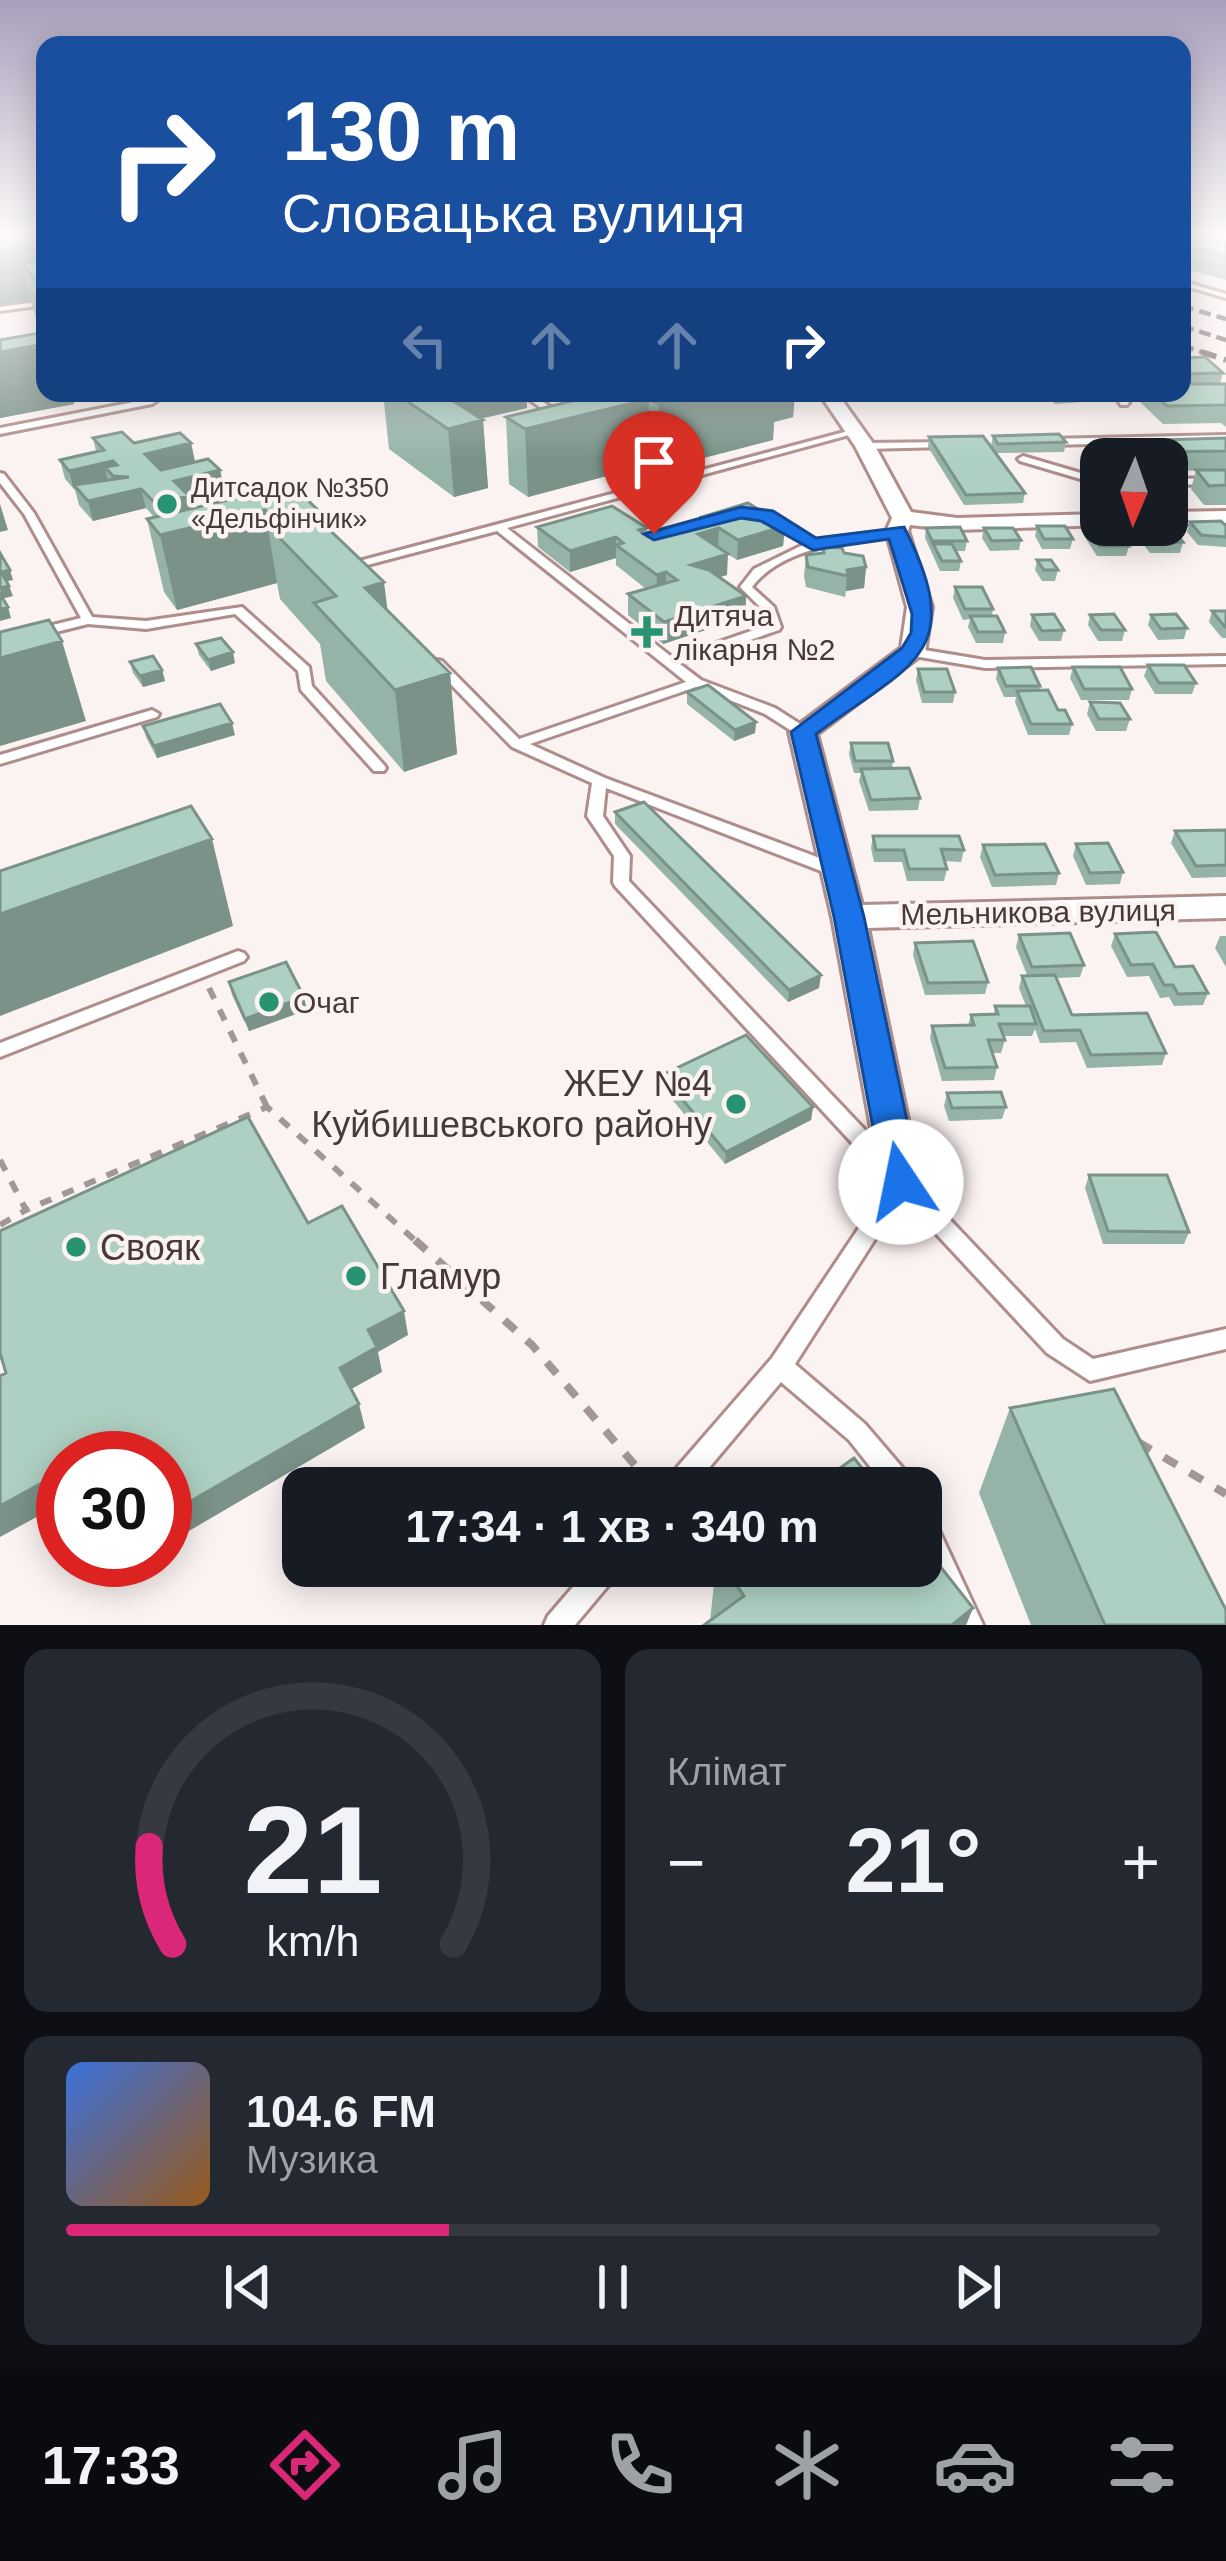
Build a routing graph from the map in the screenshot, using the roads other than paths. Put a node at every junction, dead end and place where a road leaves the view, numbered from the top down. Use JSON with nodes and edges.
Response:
{"nodes":[{"id":1,"x":147,"y":402,"type":"edge"},
{"id":2,"x":538,"y":402,"type":"edge"},
{"id":3,"x":834,"y":402,"type":"edge"},
{"id":4,"x":554,"y":412,"type":"edge"},
{"id":5,"x":0,"y":431,"type":"edge"},
{"id":6,"x":1226,"y":438,"type":"edge"},
{"id":7,"x":860,"y":439,"type":"junction"},
{"id":8,"x":1023,"y":442,"type":"edge"},
{"id":9,"x":955,"y":444,"type":"edge"},
{"id":10,"x":1023,"y":459,"type":"dead end"},
{"id":11,"x":0,"y":476,"type":"edge"},
{"id":12,"x":1080,"y":476,"type":"edge"},
{"id":13,"x":1226,"y":481,"type":"edge"},
{"id":14,"x":1188,"y":482,"type":"edge"},
{"id":15,"x":1226,"y":517,"type":"edge"},
{"id":16,"x":1188,"y":518,"type":"edge"},
{"id":17,"x":1080,"y":521,"type":"edge"},
{"id":18,"x":900,"y":525,"type":"junction"},
{"id":19,"x":499,"y":527,"type":"junction"},
{"id":20,"x":654,"y":534,"type":"edge"},
{"id":21,"x":813,"y":544,"type":"junction"},
{"id":22,"x":361,"y":590,"type":"edge"},
{"id":23,"x":88,"y":620,"type":"junction"},
{"id":24,"x":0,"y":642,"type":"edge"},
{"id":25,"x":912,"y":652,"type":"junction"},
{"id":26,"x":428,"y":655,"type":"edge"},
{"id":27,"x":1226,"y":660,"type":"edge"},
{"id":28,"x":671,"y":663,"type":"junction"},
{"id":29,"x":696,"y":683,"type":"junction"},
{"id":30,"x":152,"y":714,"type":"dead end"},
{"id":31,"x":803,"y":732,"type":"junction"},
{"id":32,"x":517,"y":744,"type":"junction"},
{"id":33,"x":0,"y":760,"type":"edge"},
{"id":34,"x":379,"y":768,"type":"dead end"},
{"id":35,"x":600,"y":781,"type":"junction"},
{"id":36,"x":835,"y":870,"type":"junction"},
{"id":37,"x":1226,"y":908,"type":"edge"},
{"id":38,"x":849,"y":917,"type":"junction"},
{"id":39,"x":238,"y":957,"type":"dead end"},
{"id":40,"x":0,"y":1050,"type":"edge"},
{"id":41,"x":901,"y":1182,"type":"junction"},
{"id":42,"x":1226,"y":1340,"type":"edge"},
{"id":43,"x":780,"y":1366,"type":"junction"},
{"id":44,"x":1090,"y":1370,"type":"junction"},
{"id":45,"x":1121,"y":1432,"type":"edge"},
{"id":46,"x":694,"y":1467,"type":"edge"},
{"id":47,"x":885,"y":1467,"type":"edge"},
{"id":48,"x":942,"y":1565,"type":"edge"},
{"id":49,"x":590,"y":1587,"type":"edge"},
{"id":50,"x":557,"y":1625,"type":"edge"},
{"id":51,"x":970,"y":1625,"type":"edge"}],
"edges":[{"from":1,"to":5,"type":"lane"},
{"from":2,"to":4,"type":"lane"},
{"from":3,"to":7,"type":"street"},
{"from":6,"to":8,"type":"lane"},
{"from":7,"to":9,"type":"lane"},
{"from":7,"to":18,"type":"street"},
{"from":7,"to":19,"type":"lane"},
{"from":10,"to":12,"type":"lane"},
{"from":11,"to":23,"type":"lane"},
{"from":13,"to":14,"type":"lane"},
{"from":15,"to":16,"type":"street"},
{"from":17,"to":18,"type":"street"},
{"from":18,"to":21,"type":"lane"},
{"from":18,"to":25,"type":"street"},
{"from":19,"to":22,"type":"lane"},
{"from":19,"to":28,"type":"lane"},
{"from":20,"to":21,"type":"lane"},
{"from":21,"to":28,"type":"lane"},
{"from":23,"to":24,"type":"lane"},
{"from":23,"to":34,"type":"lane"},
{"from":25,"to":27,"type":"lane"},
{"from":25,"to":31,"type":"street"},
{"from":26,"to":32,"type":"lane"},
{"from":28,"to":29,"type":"lane"},
{"from":29,"to":31,"type":"lane"},
{"from":29,"to":32,"type":"lane"},
{"from":30,"to":33,"type":"lane"},
{"from":31,"to":36,"type":"street"},
{"from":32,"to":35,"type":"lane"},
{"from":35,"to":36,"type":"lane"},
{"from":35,"to":41,"type":"lane"},
{"from":36,"to":38,"type":"street"},
{"from":37,"to":38,"type":"street","name":"Мельникова вулиця"},
{"from":38,"to":41,"type":"street"},
{"from":39,"to":40,"type":"lane"},
{"from":41,"to":43,"type":"lane"},
{"from":41,"to":44,"type":"lane"},
{"from":42,"to":44,"type":"lane"},
{"from":43,"to":46,"type":"lane"},
{"from":43,"to":47,"type":"lane"},
{"from":44,"to":45,"type":"lane"},
{"from":48,"to":51,"type":"lane"},
{"from":49,"to":50,"type":"lane"}]}
